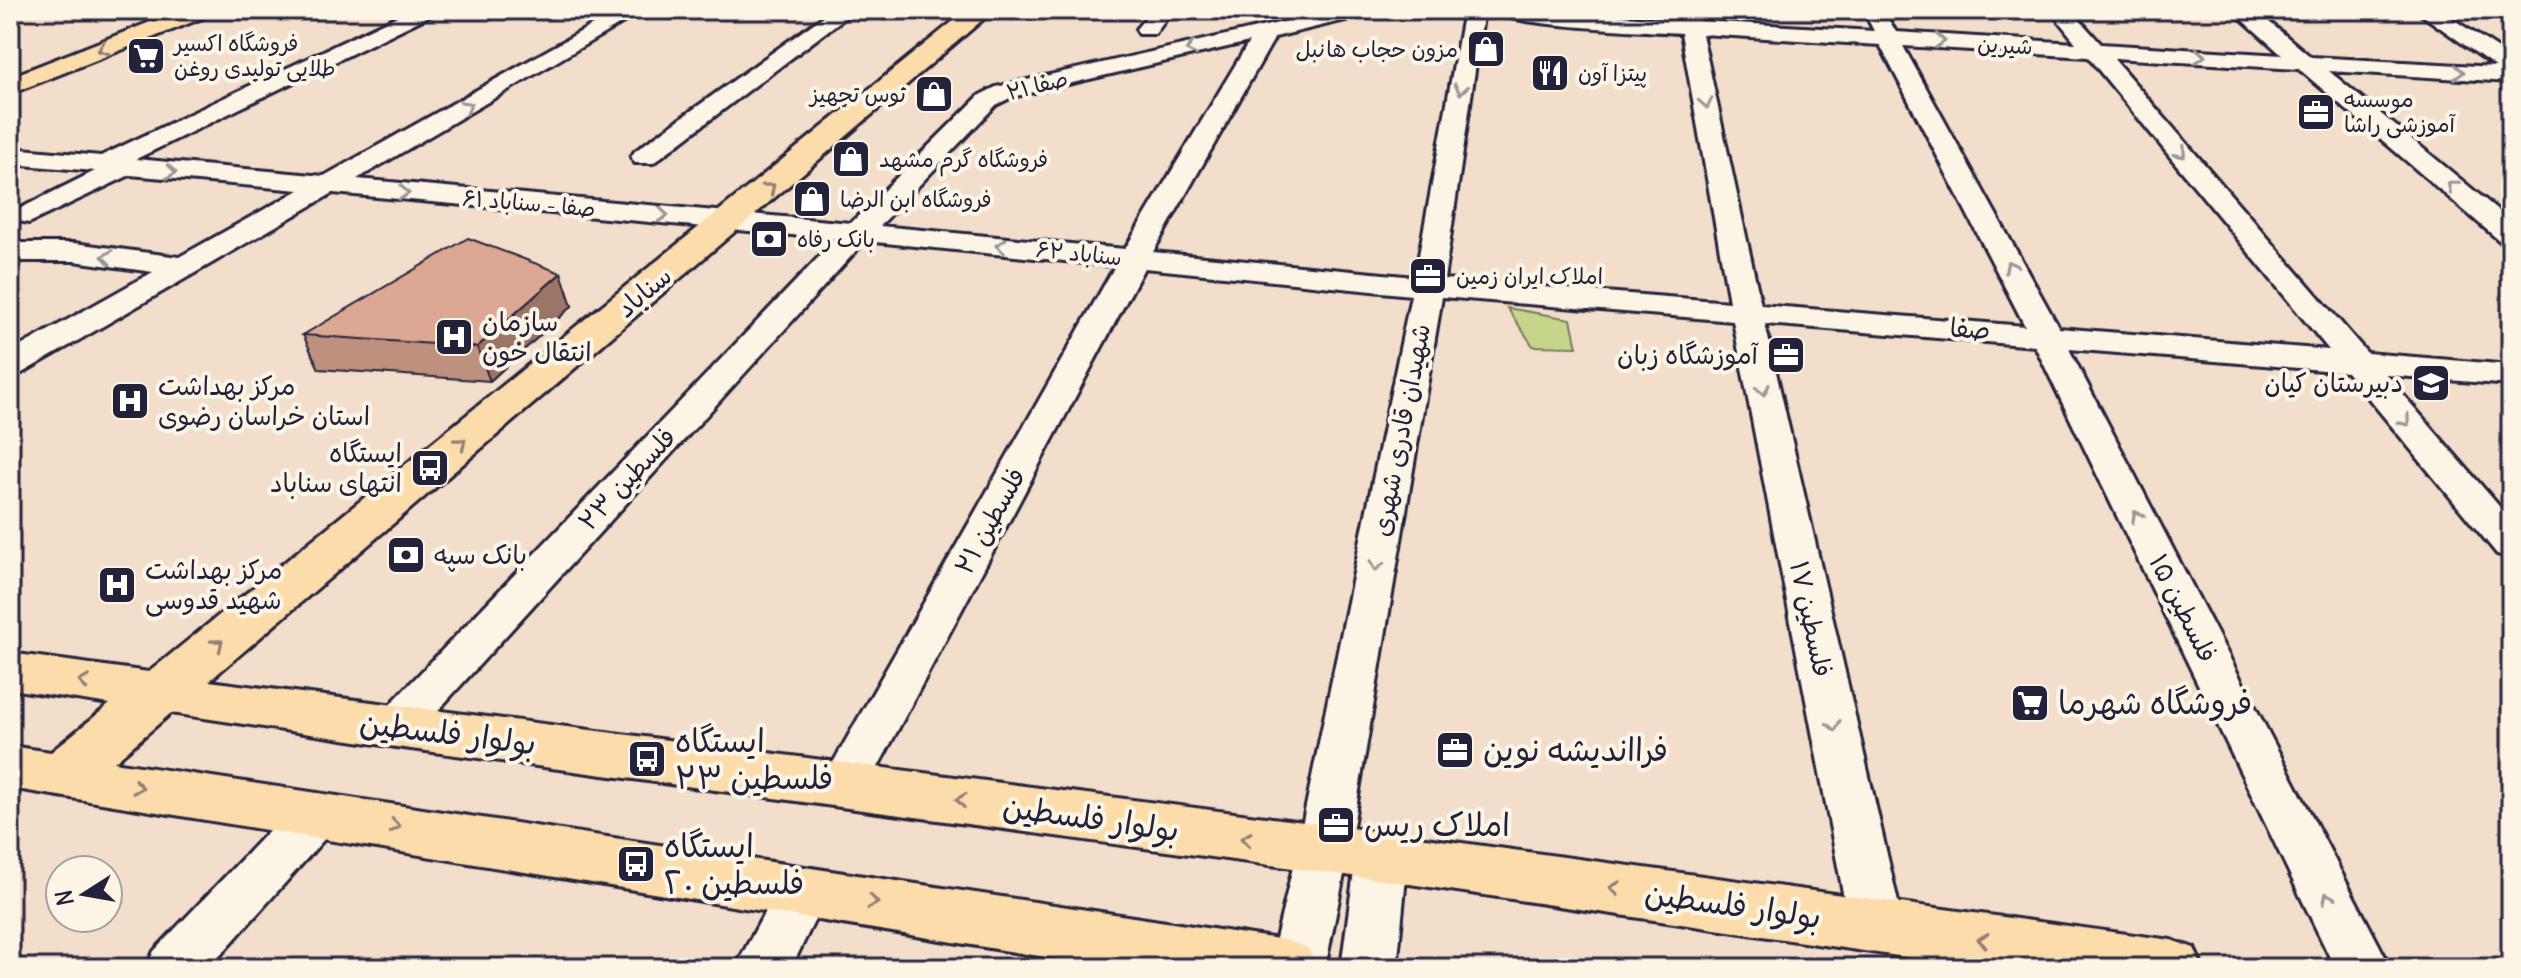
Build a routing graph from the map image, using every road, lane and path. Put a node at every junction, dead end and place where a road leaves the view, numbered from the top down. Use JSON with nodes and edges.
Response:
{"nodes":[{"id":1,"x":202,"y":10,"type":"edge"},
{"id":2,"x":426,"y":10,"type":"edge"},
{"id":3,"x":634,"y":10,"type":"edge"},
{"id":4,"x":845,"y":10,"type":"edge"},
{"id":5,"x":982,"y":10,"type":"edge"},
{"id":6,"x":1163,"y":10,"type":"edge"},
{"id":7,"x":1873,"y":10,"type":"edge"},
{"id":8,"x":2060,"y":10,"type":"edge"},
{"id":9,"x":2242,"y":10,"type":"edge"},
{"id":10,"x":2425,"y":10,"type":"edge"},
{"id":11,"x":1477,"y":11,"type":"edge"},
{"id":12,"x":1372,"y":12,"type":"edge"},
{"id":13,"x":1689,"y":18,"type":"edge"},
{"id":14,"x":1147,"y":29,"type":"dead end"},
{"id":15,"x":1267,"y":31,"type":"junction"},
{"id":16,"x":1889,"y":38,"type":"junction"},
{"id":17,"x":2095,"y":50,"type":"junction"},
{"id":18,"x":2307,"y":63,"type":"junction"},
{"id":19,"x":2511,"y":67,"type":"edge"},
{"id":20,"x":2511,"y":75,"type":"edge"},
{"id":21,"x":10,"y":86,"type":"edge"},
{"id":22,"x":1225,"y":101,"type":"junction"},
{"id":23,"x":10,"y":156,"type":"edge"},
{"id":24,"x":644,"y":157,"type":"dead end"},
{"id":25,"x":113,"y":167,"type":"junction"},
{"id":26,"x":326,"y":186,"type":"junction"},
{"id":27,"x":29,"y":215,"type":"dead end"},
{"id":28,"x":731,"y":221,"type":"junction"},
{"id":29,"x":858,"y":232,"type":"junction"},
{"id":30,"x":2511,"y":236,"type":"edge"},
{"id":31,"x":10,"y":252,"type":"edge"},
{"id":32,"x":1134,"y":259,"type":"junction"},
{"id":33,"x":185,"y":267,"type":"junction"},
{"id":34,"x":1428,"y":287,"type":"junction"},
{"id":35,"x":1747,"y":313,"type":"junction"},
{"id":36,"x":2046,"y":335,"type":"junction"},
{"id":37,"x":2355,"y":361,"type":"junction"},
{"id":38,"x":10,"y":366,"type":"edge"},
{"id":39,"x":2511,"y":375,"type":"edge"},
{"id":40,"x":2511,"y":545,"type":"edge"},
{"id":41,"x":10,"y":671,"type":"edge"},
{"id":42,"x":157,"y":694,"type":"junction"},
{"id":43,"x":396,"y":727,"type":"junction"},
{"id":44,"x":35,"y":771,"type":"edge"},
{"id":45,"x":845,"y":784,"type":"junction"},
{"id":46,"x":317,"y":813,"type":"junction"},
{"id":47,"x":1323,"y":850,"type":"junction"},
{"id":48,"x":1382,"y":856,"type":"junction"},
{"id":49,"x":803,"y":891,"type":"junction"},
{"id":50,"x":1876,"y":924,"type":"junction"},
{"id":51,"x":174,"y":968,"type":"edge"},
{"id":52,"x":763,"y":968,"type":"edge"},
{"id":53,"x":1285,"y":968,"type":"edge"},
{"id":54,"x":1297,"y":968,"type":"edge"},
{"id":55,"x":1369,"y":968,"type":"edge"},
{"id":56,"x":2171,"y":968,"type":"edge"},
{"id":57,"x":2363,"y":968,"type":"edge"}],
"edges":[{"from":1,"to":21,"type":"main road","one_way":true},
{"from":2,"to":25,"type":"street"},
{"from":26,"to":3,"type":"street","one_way":true},
{"from":4,"to":24,"type":"street"},
{"from":28,"to":5,"type":"main road","name":"سناباد","one_way":true},
{"from":6,"to":14,"type":"street"},
{"from":7,"to":16,"type":"street","name":"فلسطین ۱۵"},
{"from":8,"to":17,"type":"street"},
{"from":9,"to":18,"type":"street"},
{"from":10,"to":19,"type":"street"},
{"from":11,"to":13,"type":"street","name":"شیرین"},
{"from":11,"to":34,"type":"street","name":"شهیدان قادری شهری","one_way":true},
{"from":12,"to":15,"type":"street","name":"صفا ۲۱"},
{"from":12,"to":22,"type":"street"},
{"from":13,"to":16,"type":"street","name":"شیرین"},
{"from":13,"to":35,"type":"street","name":"فلسطین ۱۷","one_way":true},
{"from":15,"to":22,"type":"street","name":"فلسطین ۲۱"},
{"from":15,"to":29,"type":"street","name":"صفا ۲۱","one_way":true},
{"from":16,"to":17,"type":"street","name":"شیرین","one_way":true},
{"from":36,"to":16,"type":"street","name":"فلسطین ۱۵","one_way":true},
{"from":17,"to":18,"type":"street","name":"شیرین","one_way":true},
{"from":17,"to":37,"type":"street","one_way":true},
{"from":18,"to":20,"type":"street","name":"شیرین","one_way":true},
{"from":30,"to":18,"type":"street","one_way":true},
{"from":22,"to":32,"type":"street","name":"فلسطین ۲۱"},
{"from":23,"to":25,"type":"street","name":"صفا - سناباد ۶۱"},
{"from":25,"to":26,"type":"street","name":"صفا - سناباد ۶۱","one_way":true},
{"from":25,"to":27,"type":"street"},
{"from":26,"to":28,"type":"street","name":"صفا - سناباد ۶۱","one_way":true},
{"from":26,"to":33,"type":"street"},
{"from":28,"to":29,"type":"street","name":"سناباد ۶۲"},
{"from":42,"to":28,"type":"main road","name":"سناباد","one_way":true},
{"from":32,"to":29,"type":"street","name":"سناباد ۶۲","one_way":true},
{"from":29,"to":43,"type":"street","name":"فلسطین ۲۳"},
{"from":33,"to":31,"type":"street","one_way":true},
{"from":32,"to":34,"type":"street","name":"سناباد ۶۲"},
{"from":32,"to":45,"type":"street","name":"فلسطین ۲۱"},
{"from":33,"to":38,"type":"street"},
{"from":34,"to":35,"type":"street","name":"صفا"},
{"from":34,"to":47,"type":"street","name":"شهیدان قادری شهری","one_way":true},
{"from":35,"to":36,"type":"street","name":"صفا"},
{"from":35,"to":50,"type":"street","name":"فلسطین ۱۷","one_way":true},
{"from":36,"to":37,"type":"street","name":"صفا"},
{"from":57,"to":36,"type":"street","name":"فلسطین ۱۵","one_way":true},
{"from":37,"to":39,"type":"street","name":"صفا"},
{"from":37,"to":40,"type":"street","one_way":true},
{"from":42,"to":41,"type":"main road","name":"بولوار فلسطین","one_way":true},
{"from":42,"to":43,"type":"main road","name":"بولوار فلسطین"},
{"from":42,"to":44,"type":"main road","name":"سناباد"},
{"from":43,"to":45,"type":"main road","name":"بولوار فلسطین"},
{"from":44,"to":46,"type":"main road","one_way":true},
{"from":47,"to":45,"type":"main road","name":"بولوار فلسطین","one_way":true},
{"from":46,"to":49,"type":"main road","one_way":true},
{"from":46,"to":51,"type":"street"},
{"from":47,"to":48,"type":"main road","name":"بولوار فلسطین"},
{"from":47,"to":54,"type":"street","name":"شهیدان قادری شهری"},
{"from":50,"to":48,"type":"main road","name":"بولوار فلسطین","one_way":true},
{"from":48,"to":55,"type":"street"},
{"from":49,"to":52,"type":"street"},
{"from":49,"to":53,"type":"main road","one_way":true},
{"from":56,"to":50,"type":"main road","name":"بولوار فلسطین","one_way":true}]}
